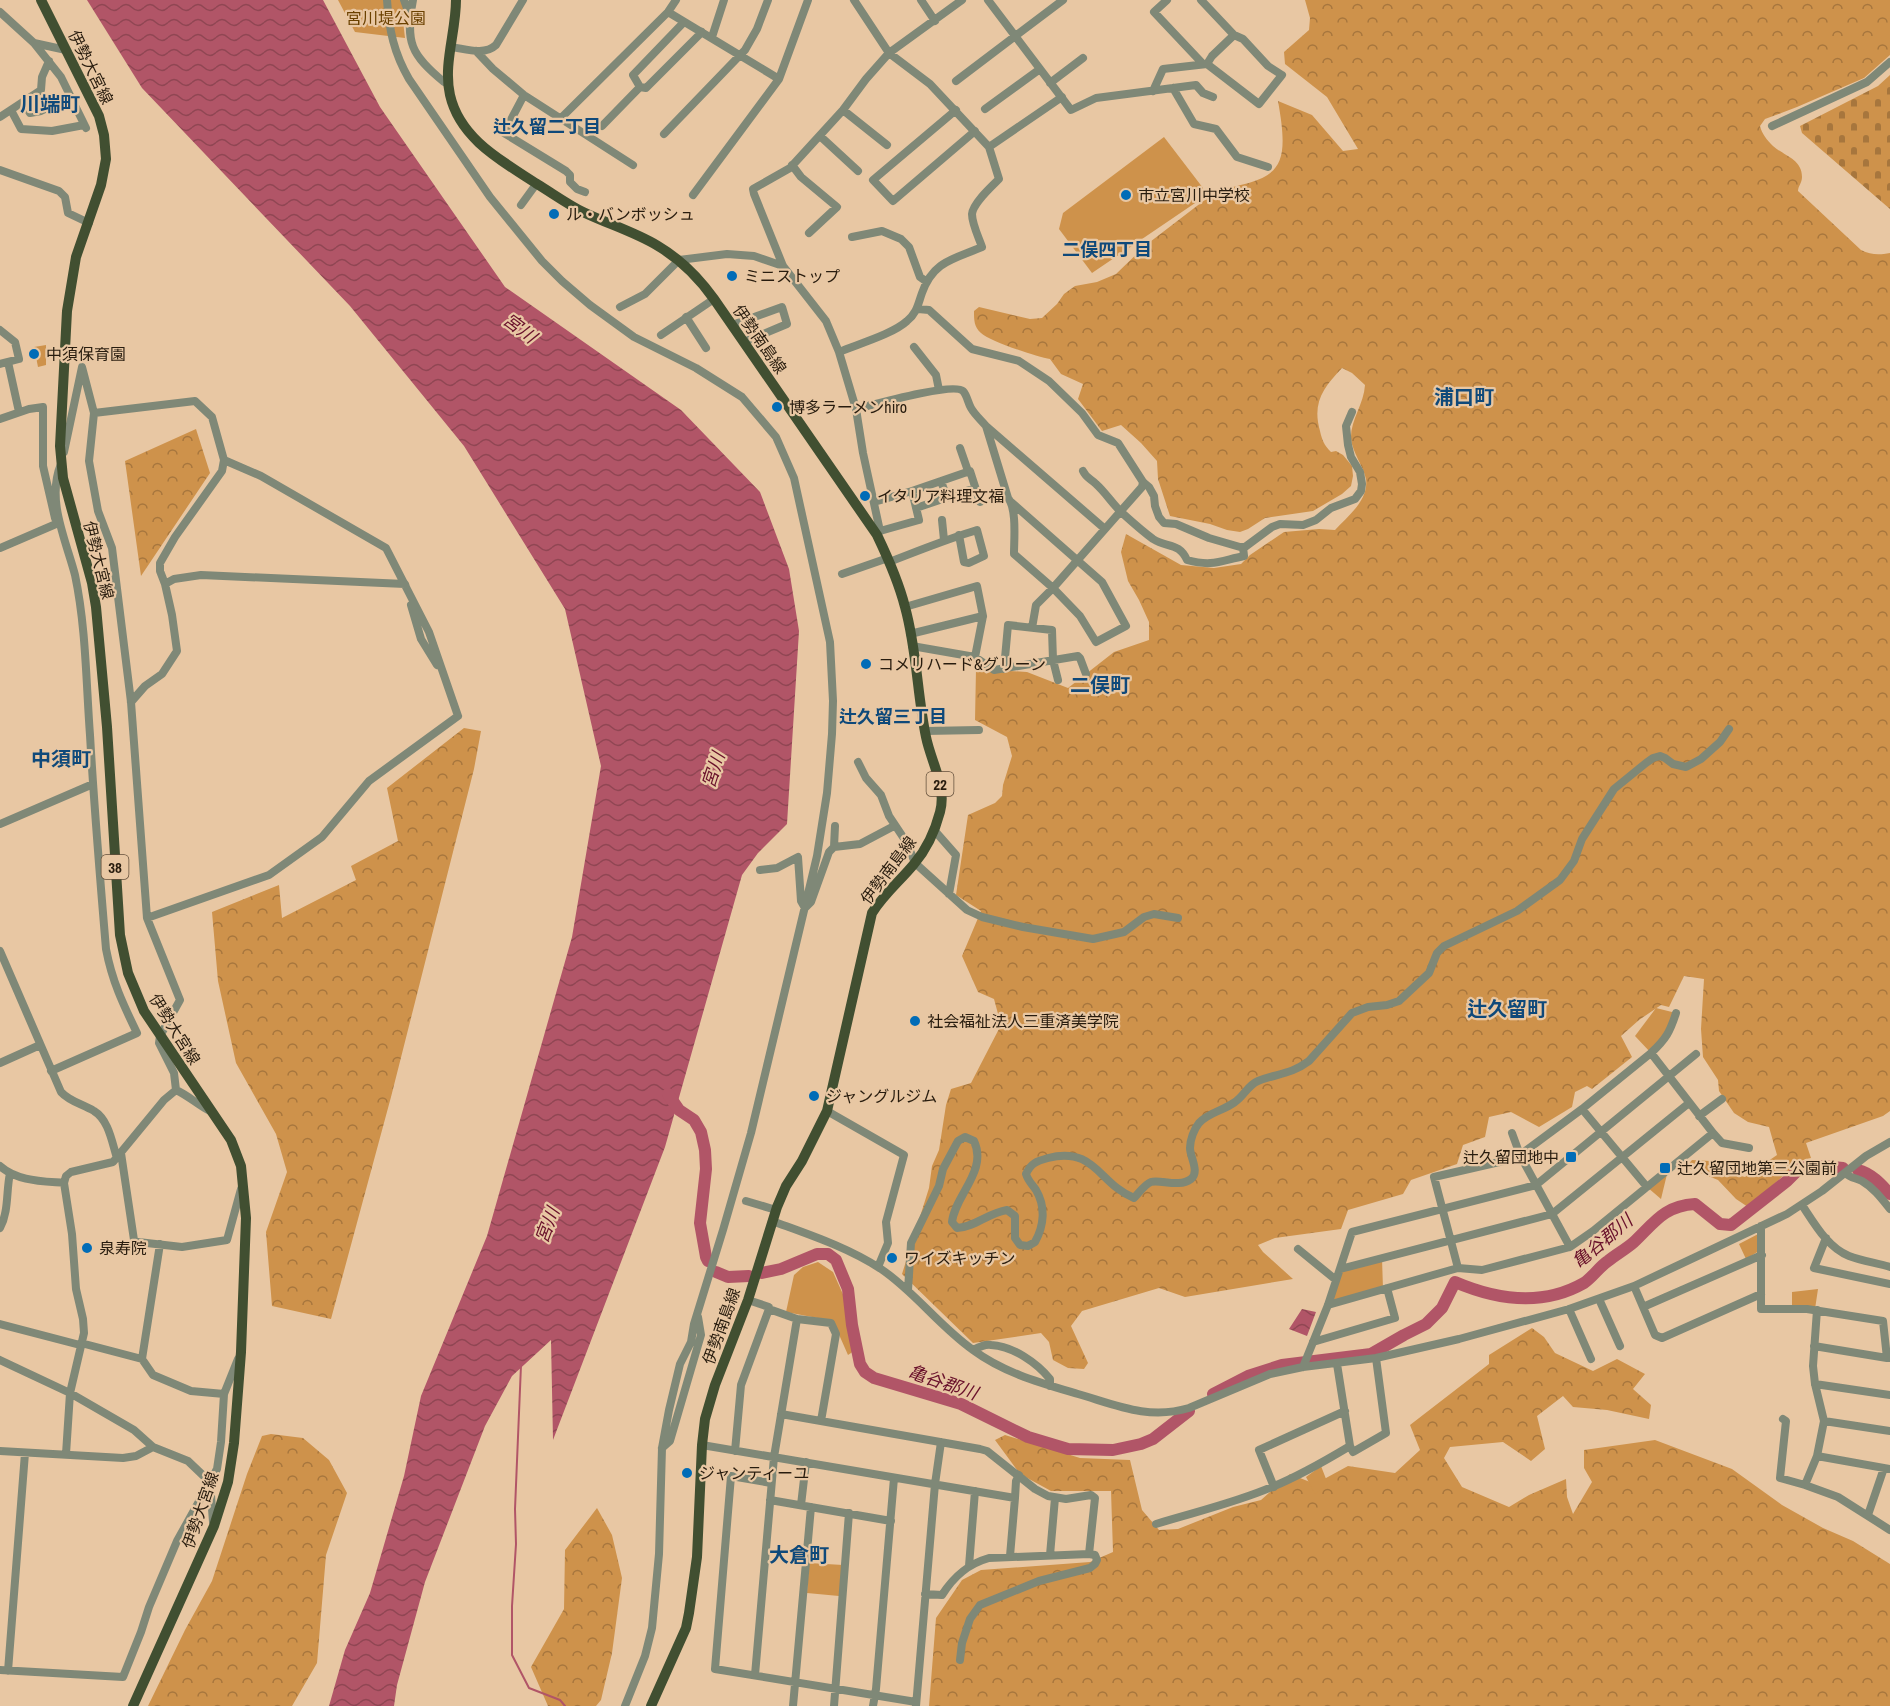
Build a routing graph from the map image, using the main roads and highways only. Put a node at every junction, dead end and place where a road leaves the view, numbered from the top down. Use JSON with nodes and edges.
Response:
{"nodes":[{"id":1,"x":40,"y":0,"type":"edge"},
{"id":2,"x":456,"y":0,"type":"edge"},
{"id":3,"x":133,"y":1706,"type":"edge"},
{"id":4,"x":651,"y":1706,"type":"edge"}],
"edges":[{"from":1,"to":3,"type":"main road","name":"伊勢大宮線","number":"38"},
{"from":2,"to":4,"type":"main road","name":"伊勢南島線","number":"22"}]}
